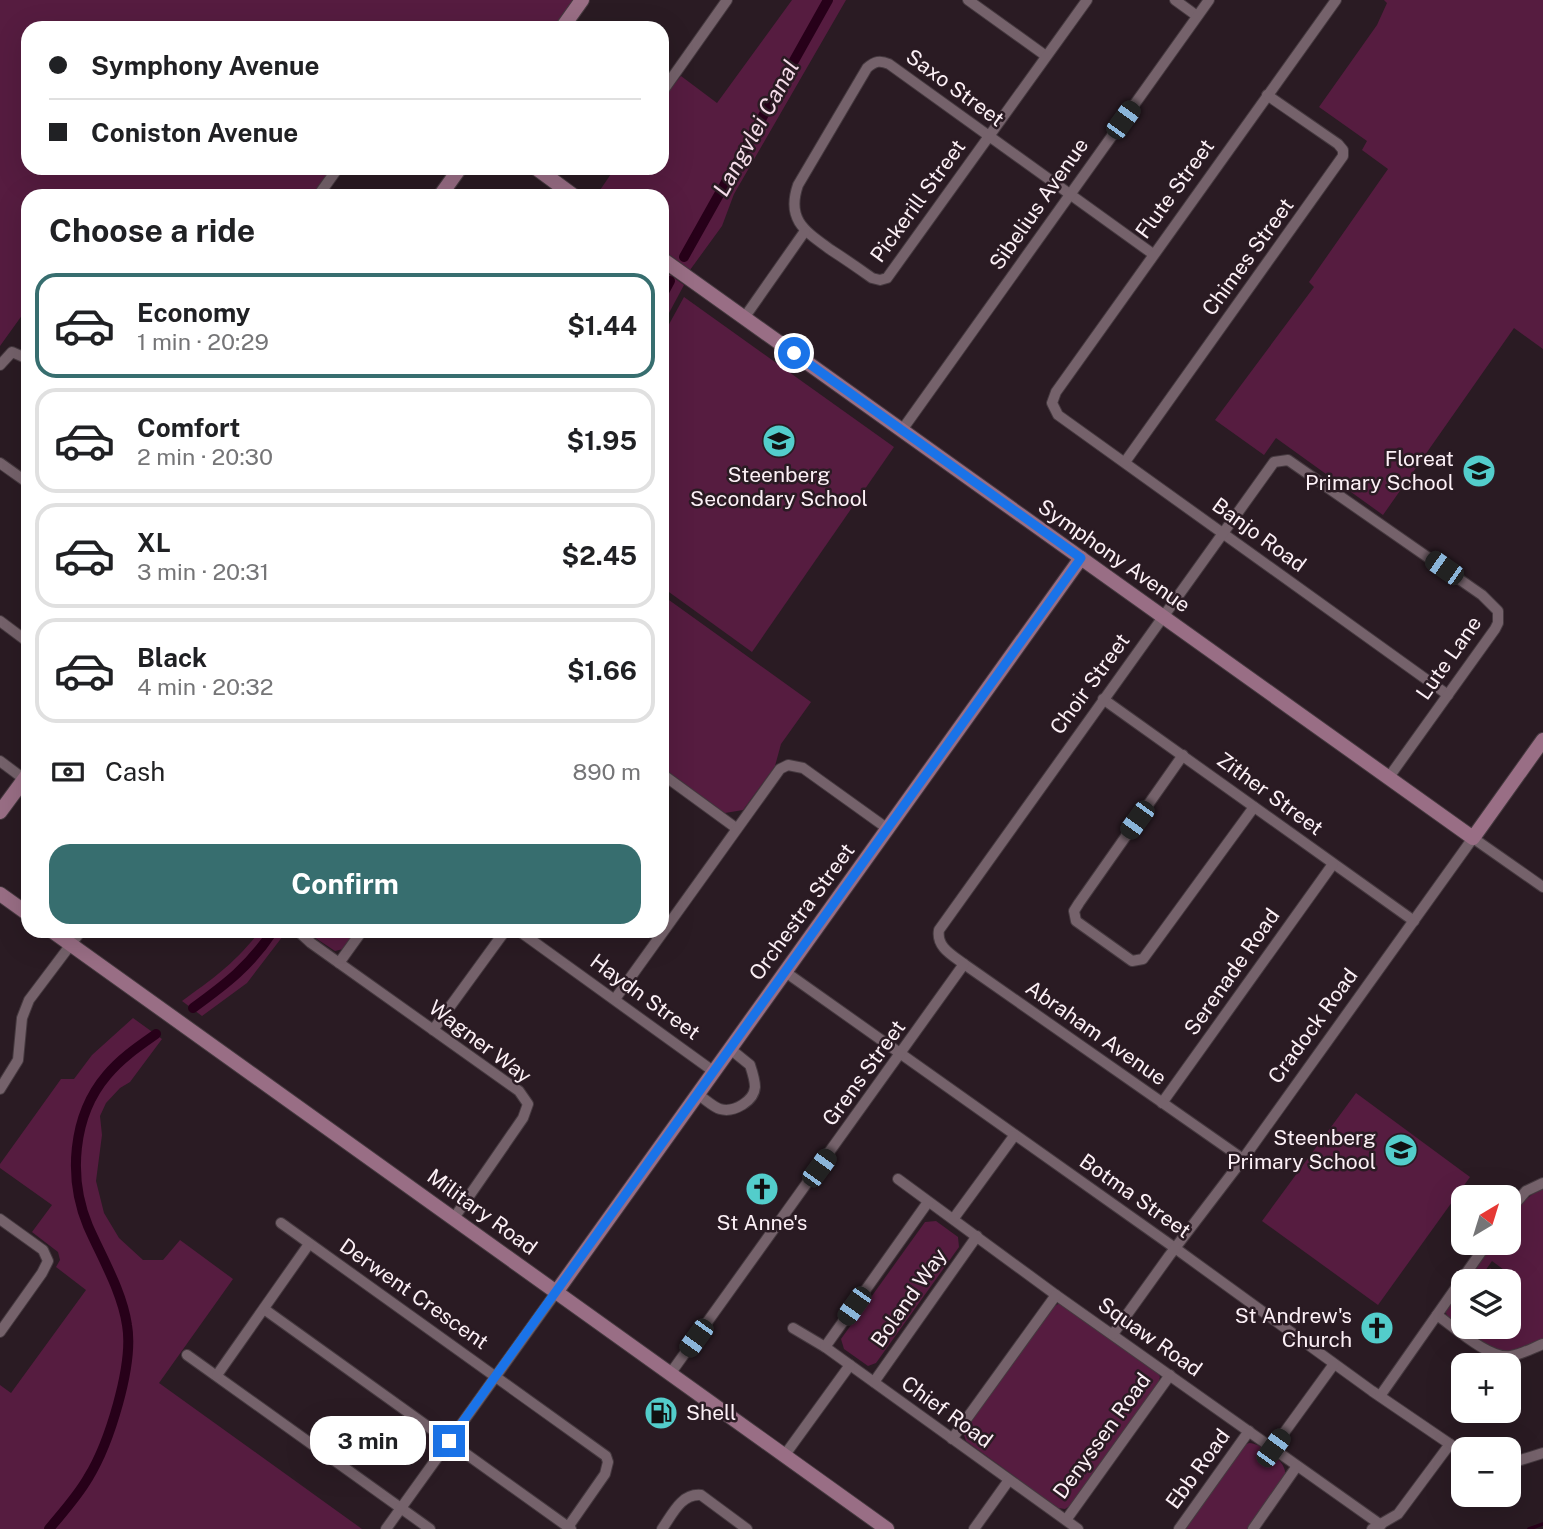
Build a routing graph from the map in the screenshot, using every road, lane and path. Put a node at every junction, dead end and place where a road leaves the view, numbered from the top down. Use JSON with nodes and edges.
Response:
{"nodes":[{"id":1,"x":582,"y":0,"type":"edge"},
{"id":2,"x":727,"y":0,"type":"edge"},
{"id":3,"x":968,"y":0,"type":"edge"},
{"id":4,"x":1087,"y":0,"type":"edge"},
{"id":5,"x":1175,"y":0,"type":"edge"},
{"id":6,"x":1209,"y":0,"type":"edge"},
{"id":7,"x":1335,"y":0,"type":"edge"},
{"id":8,"x":1197,"y":16,"type":"junction"},
{"id":9,"x":567,"y":21,"type":"edge"},
{"id":10,"x":1046,"y":56,"type":"junction"},
{"id":11,"x":669,"y":82,"type":"edge"},
{"id":12,"x":1267,"y":95,"type":"junction"},
{"id":13,"x":989,"y":136,"type":"junction"},
{"id":14,"x":546,"y":175,"type":"edge"},
{"id":15,"x":565,"y":189,"type":"edge"},
{"id":16,"x":1070,"y":194,"type":"junction"},
{"id":17,"x":805,"y":231,"type":"junction"},
{"id":18,"x":1153,"y":254,"type":"junction"},
{"id":19,"x":669,"y":265,"type":"edge"},
{"id":20,"x":744,"y":318,"type":"junction"},
{"id":21,"x":21,"y":356,"type":"edge"},
{"id":22,"x":0,"y":365,"type":"edge"},
{"id":23,"x":1052,"y":403,"type":"joint"},
{"id":24,"x":902,"y":430,"type":"junction"},
{"id":25,"x":1125,"y":462,"type":"junction"},
{"id":26,"x":1274,"y":462,"type":"joint"},
{"id":27,"x":0,"y":463,"type":"edge"},
{"id":28,"x":21,"y":478,"type":"edge"},
{"id":29,"x":1222,"y":533,"type":"junction"},
{"id":30,"x":1081,"y":558,"type":"junction"},
{"id":31,"x":1163,"y":616,"type":"junction"},
{"id":32,"x":0,"y":621,"type":"edge"},
{"id":33,"x":21,"y":637,"type":"edge"},
{"id":34,"x":1448,"y":695,"type":"junction"},
{"id":35,"x":1103,"y":699,"type":"junction"},
{"id":36,"x":1543,"y":740,"type":"edge"},
{"id":37,"x":1183,"y":755,"type":"junction"},
{"id":38,"x":0,"y":761,"type":"edge"},
{"id":39,"x":21,"y":773,"type":"edge"},
{"id":40,"x":1389,"y":778,"type":"junction"},
{"id":41,"x":669,"y":779,"type":"edge"},
{"id":42,"x":21,"y":783,"type":"edge"},
{"id":43,"x":1254,"y":807,"type":"junction"},
{"id":44,"x":0,"y":812,"type":"edge"},
{"id":45,"x":736,"y":828,"type":"junction"},
{"id":46,"x":888,"y":829,"type":"junction"},
{"id":47,"x":1473,"y":838,"type":"junction"},
{"id":48,"x":1333,"y":864,"type":"junction"},
{"id":49,"x":1543,"y":887,"type":"edge"},
{"id":50,"x":0,"y":894,"type":"edge"},
{"id":51,"x":21,"y":909,"type":"edge"},
{"id":52,"x":1413,"y":921,"type":"junction"},
{"id":53,"x":669,"y":923,"type":"edge"},
{"id":54,"x":939,"y":930,"type":"joint"},
{"id":55,"x":62,"y":938,"type":"edge"},
{"id":56,"x":75,"y":938,"type":"edge"},
{"id":57,"x":306,"y":938,"type":"edge"},
{"id":58,"x":357,"y":938,"type":"edge"},
{"id":59,"x":500,"y":938,"type":"edge"},
{"id":60,"x":529,"y":938,"type":"edge"},
{"id":61,"x":658,"y":938,"type":"edge"},
{"id":62,"x":70,"y":944,"type":"junction"},
{"id":63,"x":339,"y":963,"type":"junction"},
{"id":64,"x":964,"y":964,"type":"junction"},
{"id":65,"x":784,"y":971,"type":"junction"},
{"id":66,"x":615,"y":999,"type":"junction"},
{"id":67,"x":433,"y":1030,"type":"junction"},
{"id":68,"x":729,"y":1048,"type":"junction"},
{"id":69,"x":901,"y":1054,"type":"junction"},
{"id":70,"x":713,"y":1071,"type":"junction"},
{"id":71,"x":0,"y":1089,"type":"edge"},
{"id":72,"x":697,"y":1094,"type":"junction"},
{"id":73,"x":1162,"y":1103,"type":"junction"},
{"id":74,"x":1014,"y":1136,"type":"junction"},
{"id":75,"x":1242,"y":1159,"type":"junction"},
{"id":76,"x":898,"y":1179,"type":"dead end"},
{"id":77,"x":1543,"y":1184,"type":"edge"},
{"id":78,"x":1521,"y":1197,"type":"edge"},
{"id":79,"x":928,"y":1202,"type":"junction"},
{"id":80,"x":454,"y":1218,"type":"junction"},
{"id":81,"x":954,"y":1218,"type":"junction"},
{"id":82,"x":0,"y":1219,"type":"edge"},
{"id":83,"x":281,"y":1223,"type":"dead end"},
{"id":84,"x":977,"y":1236,"type":"junction"},
{"id":85,"x":309,"y":1244,"type":"junction"},
{"id":86,"x":1175,"y":1248,"type":"junction"},
{"id":87,"x":1479,"y":1255,"type":"edge"},
{"id":88,"x":556,"y":1291,"type":"junction"},
{"id":89,"x":1056,"y":1295,"type":"junction"},
{"id":90,"x":264,"y":1309,"type":"junction"},
{"id":91,"x":1437,"y":1315,"type":"junction"},
{"id":92,"x":793,"y":1328,"type":"dead end"},
{"id":93,"x":0,"y":1332,"type":"edge"},
{"id":94,"x":1113,"y":1334,"type":"junction"},
{"id":95,"x":1543,"y":1344,"type":"edge"},
{"id":96,"x":825,"y":1348,"type":"junction"},
{"id":97,"x":187,"y":1355,"type":"dead end"},
{"id":98,"x":1334,"y":1364,"type":"junction"},
{"id":99,"x":850,"y":1365,"type":"junction"},
{"id":100,"x":670,"y":1374,"type":"junction"},
{"id":101,"x":217,"y":1375,"type":"junction"},
{"id":102,"x":1170,"y":1375,"type":"junction"},
{"id":103,"x":496,"y":1376,"type":"junction"},
{"id":104,"x":874,"y":1382,"type":"junction"},
{"id":105,"x":1380,"y":1396,"type":"junction"},
{"id":106,"x":1249,"y":1432,"type":"junction"},
{"id":107,"x":952,"y":1439,"type":"junction"},
{"id":108,"x":449,"y":1441,"type":"junction"},
{"id":109,"x":1450,"y":1444,"type":"joint"},
{"id":110,"x":1273,"y":1448,"type":"junction"},
{"id":111,"x":1543,"y":1452,"type":"edge"},
{"id":112,"x":784,"y":1455,"type":"junction"},
{"id":113,"x":1521,"y":1460,"type":"edge"},
{"id":114,"x":1297,"y":1466,"type":"junction"},
{"id":115,"x":1009,"y":1480,"type":"junction"},
{"id":116,"x":401,"y":1508,"type":"junction"},
{"id":117,"x":1066,"y":1520,"type":"junction"},
{"id":118,"x":1376,"y":1527,"type":"edge"},
{"id":119,"x":569,"y":1528,"type":"edge"},
{"id":120,"x":386,"y":1529,"type":"edge"},
{"id":121,"x":430,"y":1529,"type":"edge"},
{"id":122,"x":662,"y":1529,"type":"edge"},
{"id":123,"x":747,"y":1529,"type":"edge"},
{"id":124,"x":887,"y":1529,"type":"edge"},
{"id":125,"x":974,"y":1529,"type":"edge"},
{"id":126,"x":1078,"y":1529,"type":"edge"},
{"id":127,"x":1179,"y":1529,"type":"edge"},
{"id":128,"x":1253,"y":1529,"type":"edge"}],
"edges":[{"from":1,"to":9,"type":"street"},
{"from":2,"to":11,"type":"street"},
{"from":3,"to":10,"type":"street"},
{"from":4,"to":10,"type":"street","name":"Pickerill Street"},
{"from":5,"to":8,"type":"street"},
{"from":6,"to":8,"type":"street","name":"Sibelius Avenue"},
{"from":7,"to":12,"type":"street","name":"Flute Street"},
{"from":8,"to":16,"type":"street","name":"Sibelius Avenue"},
{"from":10,"to":13,"type":"street","name":"Pickerill Street"},
{"from":12,"to":18,"type":"street","name":"Flute Street"},
{"from":12,"to":25,"type":"street","name":"Chimes Street"},
{"from":13,"to":16,"type":"street","name":"Saxo Street"},
{"from":13,"to":17,"type":"street","name":"Pickerill Street"},
{"from":13,"to":17,"type":"street","name":"Saxo Street"},
{"from":14,"to":15,"type":"street"},
{"from":16,"to":18,"type":"street","name":"Saxo Street"},
{"from":16,"to":24,"type":"street","name":"Sibelius Avenue"},
{"from":17,"to":20,"type":"street"},
{"from":18,"to":23,"type":"street","name":"Flute Street"},
{"from":19,"to":20,"type":"street","name":"Symphony Avenue"},
{"from":20,"to":24,"type":"street","name":"Symphony Avenue"},
{"from":21,"to":22,"type":"street"},
{"from":23,"to":25,"type":"street","name":"Banjo Road"},
{"from":24,"to":30,"type":"street","name":"Symphony Avenue"},
{"from":25,"to":29,"type":"street","name":"Banjo Road"},
{"from":26,"to":29,"type":"street","name":"Choir Street"},
{"from":26,"to":34,"type":"street","name":"Lute Lane"},
{"from":27,"to":28,"type":"street"},
{"from":29,"to":31,"type":"street","name":"Choir Street"},
{"from":29,"to":34,"type":"street","name":"Banjo Road"},
{"from":30,"to":31,"type":"street","name":"Symphony Avenue"},
{"from":30,"to":46,"type":"street","name":"Orchestra Street"},
{"from":31,"to":35,"type":"street","name":"Choir Street"},
{"from":31,"to":40,"type":"street","name":"Symphony Avenue"},
{"from":32,"to":33,"type":"street"},
{"from":34,"to":40,"type":"street","name":"Lute Lane"},
{"from":35,"to":37,"type":"street","name":"Zither Street"},
{"from":35,"to":54,"type":"street","name":"Choir Street"},
{"from":36,"to":47,"type":"street","name":"Cradock Road"},
{"from":37,"to":43,"type":"street","name":"Zither Street"},
{"from":37,"to":43,"type":"street"},
{"from":38,"to":39,"type":"street"},
{"from":40,"to":47,"type":"street","name":"Symphony Avenue"},
{"from":41,"to":45,"type":"street"},
{"from":42,"to":44,"type":"street"},
{"from":43,"to":48,"type":"street","name":"Zither Street"},
{"from":45,"to":46,"type":"street"},
{"from":45,"to":53,"type":"street"},
{"from":46,"to":65,"type":"street","name":"Orchestra Street"},
{"from":47,"to":49,"type":"street","name":"Symphony Avenue"},
{"from":47,"to":52,"type":"street","name":"Cradock Road"},
{"from":48,"to":52,"type":"street","name":"Zither Street"},
{"from":48,"to":73,"type":"street","name":"Serenade Road"},
{"from":50,"to":51,"type":"street"},
{"from":52,"to":75,"type":"street","name":"Cradock Road"},
{"from":54,"to":64,"type":"street","name":"Abraham Avenue"},
{"from":55,"to":62,"type":"street","name":"Military Road"},
{"from":56,"to":62,"type":"street"},
{"from":57,"to":63,"type":"street","name":"Wagner Way"},
{"from":58,"to":63,"type":"street"},
{"from":59,"to":67,"type":"street"},
{"from":60,"to":66,"type":"street","name":"Haydn Street"},
{"from":61,"to":66,"type":"street"},
{"from":62,"to":71,"type":"street"},
{"from":62,"to":80,"type":"street","name":"Military Road"},
{"from":63,"to":67,"type":"street","name":"Wagner Way"},
{"from":64,"to":69,"type":"street","name":"Grens Street"},
{"from":64,"to":73,"type":"street","name":"Abraham Avenue"},
{"from":65,"to":68,"type":"street","name":"Orchestra Street"},
{"from":65,"to":69,"type":"street","name":"Botma Street"},
{"from":66,"to":70,"type":"street","name":"Haydn Street"},
{"from":67,"to":80,"type":"street","name":"Wagner Way"},
{"from":68,"to":70,"type":"street","name":"Orchestra Street"},
{"from":68,"to":72,"type":"street"},
{"from":69,"to":74,"type":"street","name":"Botma Street"},
{"from":69,"to":100,"type":"street","name":"Grens Street"},
{"from":70,"to":72,"type":"street","name":"Orchestra Street"},
{"from":72,"to":88,"type":"street","name":"Orchestra Street"},
{"from":73,"to":75,"type":"street","name":"Abraham Avenue"},
{"from":74,"to":81,"type":"street"},
{"from":74,"to":86,"type":"street","name":"Botma Street"},
{"from":75,"to":86,"type":"street","name":"Cradock Road"},
{"from":76,"to":79,"type":"street","name":"Squaw Road"},
{"from":77,"to":78,"type":"street"},
{"from":79,"to":81,"type":"street","name":"Squaw Road"},
{"from":79,"to":96,"type":"street"},
{"from":80,"to":88,"type":"street","name":"Military Road"},
{"from":81,"to":84,"type":"street","name":"Squaw Road"},
{"from":82,"to":93,"type":"street"},
{"from":83,"to":85,"type":"street","name":"Derwent Crescent"},
{"from":84,"to":89,"type":"street","name":"Squaw Road"},
{"from":84,"to":104,"type":"street","name":"Boland Way"},
{"from":85,"to":90,"type":"street","name":"Derwent Crescent"},
{"from":85,"to":103,"type":"street","name":"Derwent Crescent"},
{"from":86,"to":94,"type":"street","name":"Cradock Road"},
{"from":86,"to":98,"type":"street","name":"Botma Street"},
{"from":87,"to":91,"type":"street"},
{"from":88,"to":100,"type":"street","name":"Military Road"},
{"from":88,"to":103,"type":"street"},
{"from":89,"to":94,"type":"street","name":"Squaw Road"},
{"from":89,"to":107,"type":"street"},
{"from":90,"to":101,"type":"street","name":"Derwent Crescent"},
{"from":90,"to":108,"type":"street"},
{"from":91,"to":95,"type":"street"},
{"from":91,"to":105,"type":"street"},
{"from":92,"to":96,"type":"street","name":"Chief Road"},
{"from":94,"to":102,"type":"street","name":"Squaw Road"},
{"from":96,"to":99,"type":"street","name":"Chief Road"},
{"from":97,"to":101,"type":"street"},
{"from":98,"to":105,"type":"street","name":"Botma Street"},
{"from":98,"to":110,"type":"street"},
{"from":99,"to":104,"type":"street","name":"Chief Road"},
{"from":99,"to":112,"type":"street"},
{"from":100,"to":112,"type":"street","name":"Military Road"},
{"from":101,"to":116,"type":"street"},
{"from":102,"to":106,"type":"street","name":"Squaw Road"},
{"from":102,"to":117,"type":"street","name":"Denyssen Road"},
{"from":103,"to":108,"type":"street"},
{"from":103,"to":119,"type":"street","name":"Derwent Crescent"},
{"from":104,"to":107,"type":"street","name":"Chief Road"},
{"from":105,"to":109,"type":"street","name":"Botma Street"},
{"from":106,"to":110,"type":"street","name":"Squaw Road"},
{"from":106,"to":127,"type":"street","name":"Ebb Road"},
{"from":107,"to":115,"type":"street","name":"Chief Road"},
{"from":108,"to":116,"type":"street"},
{"from":108,"to":119,"type":"street"},
{"from":109,"to":118,"type":"street"},
{"from":110,"to":114,"type":"street","name":"Squaw Road"},
{"from":111,"to":113,"type":"street"},
{"from":112,"to":124,"type":"street","name":"Military Road"},
{"from":114,"to":118,"type":"street","name":"Squaw Road"},
{"from":114,"to":128,"type":"street"},
{"from":115,"to":117,"type":"street","name":"Chief Road"},
{"from":115,"to":125,"type":"street"},
{"from":116,"to":120,"type":"street"},
{"from":116,"to":121,"type":"street"},
{"from":117,"to":126,"type":"street","name":"Chief Road"},
{"from":122,"to":123,"type":"street"}]}
